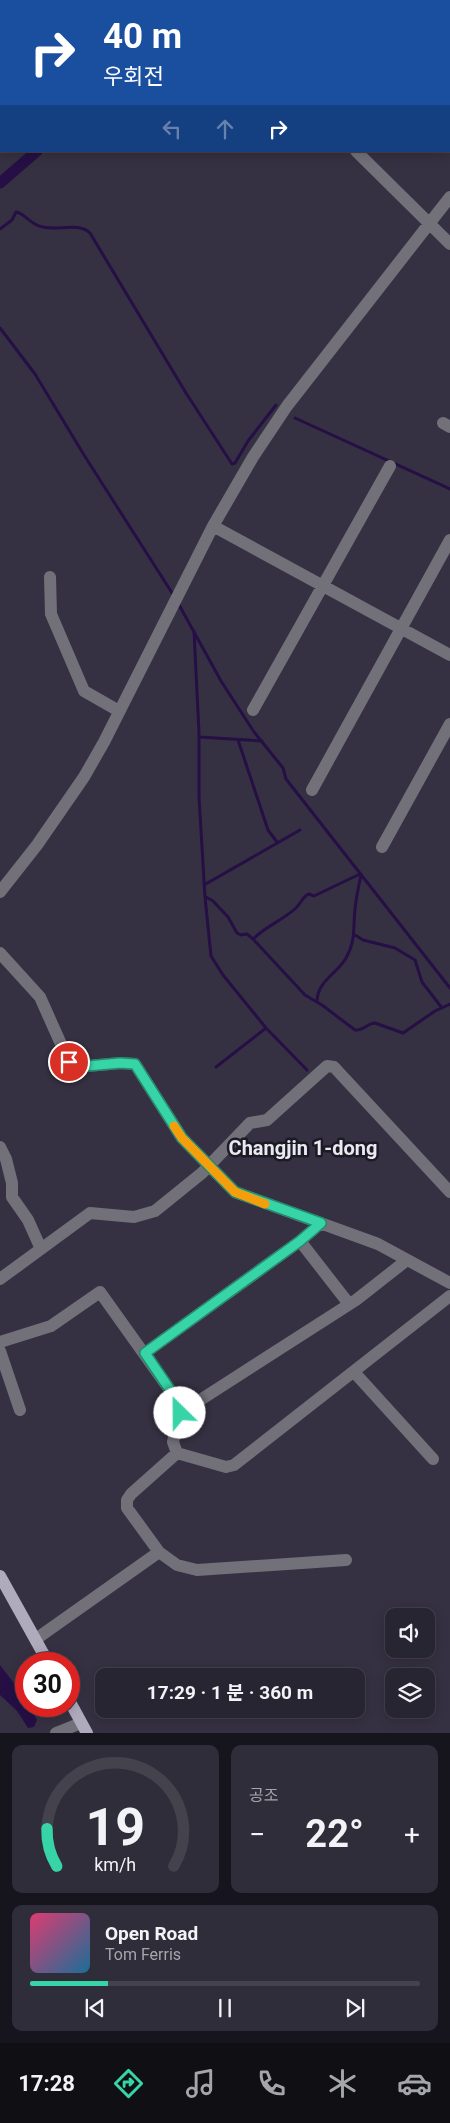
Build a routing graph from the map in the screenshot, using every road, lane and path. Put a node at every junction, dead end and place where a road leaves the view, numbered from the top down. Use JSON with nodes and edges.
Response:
{"nodes":[{"id":1,"x":357,"y":152,"type":"edge"},
{"id":2,"x":450,"y":197,"type":"edge"},
{"id":3,"x":428,"y":224,"type":"junction"},
{"id":4,"x":450,"y":244,"type":"edge"},
{"id":5,"x":390,"y":466,"type":"dead end"},
{"id":6,"x":213,"y":526,"type":"junction"},
{"id":7,"x":450,"y":540,"type":"edge"},
{"id":8,"x":50,"y":577,"type":"dead end"},
{"id":9,"x":322,"y":586,"type":"junction"},
{"id":10,"x":401,"y":628,"type":"junction"},
{"id":11,"x":450,"y":655,"type":"edge"},
{"id":12,"x":253,"y":710,"type":"dead end"},
{"id":13,"x":118,"y":711,"type":"junction"},
{"id":14,"x":450,"y":724,"type":"edge"},
{"id":15,"x":312,"y":790,"type":"dead end"},
{"id":16,"x":382,"y":847,"type":"dead end"},
{"id":17,"x":0,"y":892,"type":"edge"},
{"id":18,"x":0,"y":953,"type":"edge"},
{"id":19,"x":0,"y":1147,"type":"edge"},
{"id":20,"x":208,"y":1166,"type":"junction"},
{"id":21,"x":450,"y":1192,"type":"edge"},
{"id":22,"x":321,"y":1223,"type":"junction"},
{"id":23,"x":300,"y":1241,"type":"junction"},
{"id":24,"x":41,"y":1249,"type":"junction"},
{"id":25,"x":407,"y":1260,"type":"junction"},
{"id":26,"x":0,"y":1279,"type":"edge"},
{"id":27,"x":450,"y":1283,"type":"edge"},
{"id":28,"x":450,"y":1296,"type":"edge"},
{"id":29,"x":349,"y":1304,"type":"junction"},
{"id":30,"x":0,"y":1342,"type":"edge"},
{"id":31,"x":0,"y":1351,"type":"edge"},
{"id":32,"x":145,"y":1353,"type":"junction"},
{"id":33,"x":354,"y":1372,"type":"junction"},
{"id":34,"x":20,"y":1410,"type":"dead end"},
{"id":35,"x":180,"y":1413,"type":"junction"},
{"id":36,"x":177,"y":1453,"type":"junction"},
{"id":37,"x":433,"y":1459,"type":"dead end"},
{"id":38,"x":159,"y":1552,"type":"junction"},
{"id":39,"x":346,"y":1560,"type":"dead end"},
{"id":40,"x":0,"y":1576,"type":"edge"},
{"id":41,"x":36,"y":1639,"type":"junction"},
{"id":42,"x":43,"y":1652,"type":"edge"},
{"id":43,"x":84,"y":1728,"type":"edge"},
{"id":44,"x":57,"y":1732,"type":"edge"}],
"edges":[{"from":1,"to":3,"type":"street"},
{"from":2,"to":3,"type":"street"},
{"from":3,"to":4,"type":"street"},
{"from":3,"to":6,"type":"street"},
{"from":5,"to":9,"type":"street"},
{"from":6,"to":9,"type":"street"},
{"from":6,"to":13,"type":"street"},
{"from":7,"to":10,"type":"street"},
{"from":8,"to":13,"type":"street"},
{"from":9,"to":10,"type":"street"},
{"from":9,"to":12,"type":"street"},
{"from":10,"to":11,"type":"street"},
{"from":10,"to":15,"type":"street"},
{"from":13,"to":17,"type":"street"},
{"from":14,"to":16,"type":"street"},
{"from":18,"to":20,"type":"street"},
{"from":19,"to":24,"type":"street"},
{"from":20,"to":21,"type":"street"},
{"from":20,"to":22,"type":"street"},
{"from":20,"to":24,"type":"street"},
{"from":22,"to":23,"type":"street"},
{"from":22,"to":25,"type":"street"},
{"from":23,"to":29,"type":"street"},
{"from":23,"to":32,"type":"street"},
{"from":24,"to":26,"type":"street"},
{"from":25,"to":27,"type":"street"},
{"from":25,"to":29,"type":"street"},
{"from":28,"to":33,"type":"street"},
{"from":29,"to":35,"type":"street"},
{"from":30,"to":32,"type":"street"},
{"from":31,"to":34,"type":"street"},
{"from":32,"to":35,"type":"street"},
{"from":33,"to":36,"type":"street"},
{"from":33,"to":37,"type":"street"},
{"from":35,"to":36,"type":"street"},
{"from":36,"to":38,"type":"street"},
{"from":38,"to":39,"type":"street"},
{"from":38,"to":41,"type":"street"},
{"from":40,"to":41,"type":"main road"},
{"from":41,"to":42,"type":"main road"},
{"from":43,"to":44,"type":"street"}]}
